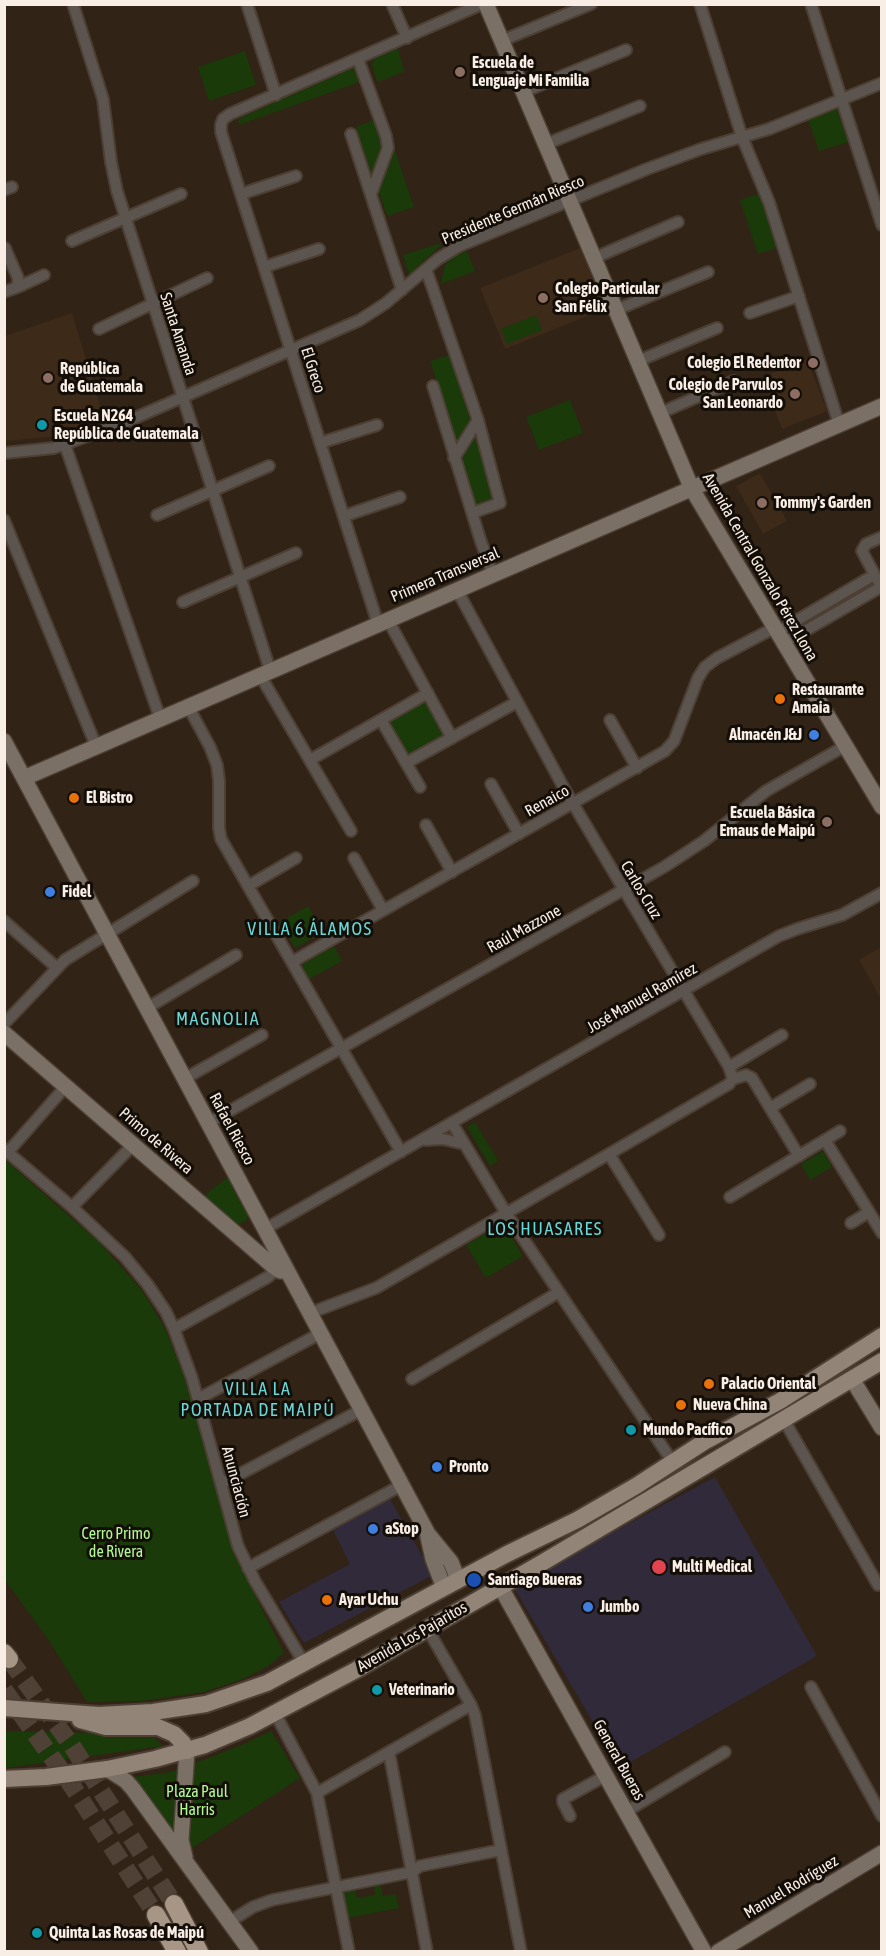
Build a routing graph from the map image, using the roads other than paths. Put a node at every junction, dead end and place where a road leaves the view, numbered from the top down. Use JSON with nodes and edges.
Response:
{"nodes":[{"id":1,"x":73,"y":4,"type":"edge"},
{"id":2,"x":247,"y":4,"type":"edge"},
{"id":3,"x":392,"y":4,"type":"edge"},
{"id":4,"x":484,"y":4,"type":"edge"},
{"id":5,"x":591,"y":4,"type":"edge"},
{"id":6,"x":700,"y":4,"type":"edge"},
{"id":7,"x":812,"y":4,"type":"edge"},
{"id":8,"x":407,"y":38,"type":"junction"},
{"id":9,"x":501,"y":41,"type":"junction"},
{"id":10,"x":626,"y":50,"type":"dead end"},
{"id":11,"x":358,"y":59,"type":"junction"},
{"id":12,"x":882,"y":83,"type":"edge"},
{"id":13,"x":523,"y":92,"type":"junction"},
{"id":14,"x":276,"y":95,"type":"junction"},
{"id":15,"x":842,"y":100,"type":"junction"},
{"id":16,"x":640,"y":106,"type":"dead end"},
{"id":17,"x":351,"y":134,"type":"dead end"},
{"id":18,"x":742,"y":137,"type":"junction"},
{"id":19,"x":546,"y":144,"type":"junction"},
{"id":20,"x":296,"y":176,"type":"dead end"},
{"id":21,"x":180,"y":194,"type":"dead end"},
{"id":22,"x":371,"y":194,"type":"junction"},
{"id":23,"x":241,"y":195,"type":"junction"},
{"id":24,"x":570,"y":201,"type":"junction"},
{"id":25,"x":126,"y":218,"type":"junction"},
{"id":26,"x":678,"y":222,"type":"dead end"},
{"id":27,"x":882,"y":225,"type":"edge"},
{"id":28,"x":72,"y":241,"type":"dead end"},
{"id":29,"x":5,"y":248,"type":"edge"},
{"id":30,"x":319,"y":249,"type":"dead end"},
{"id":31,"x":594,"y":258,"type":"junction"},
{"id":32,"x":264,"y":267,"type":"junction"},
{"id":33,"x":426,"y":269,"type":"junction"},
{"id":34,"x":708,"y":272,"type":"dead end"},
{"id":35,"x":44,"y":275,"type":"dead end"},
{"id":36,"x":207,"y":278,"type":"dead end"},
{"id":37,"x":18,"y":286,"type":"junction"},
{"id":38,"x":402,"y":290,"type":"junction"},
{"id":39,"x":4,"y":292,"type":"edge"},
{"id":40,"x":799,"y":296,"type":"junction"},
{"id":41,"x":153,"y":303,"type":"junction"},
{"id":42,"x":616,"y":310,"type":"junction"},
{"id":43,"x":750,"y":313,"type":"dead end"},
{"id":44,"x":717,"y":328,"type":"dead end"},
{"id":45,"x":99,"y":329,"type":"dead end"},
{"id":46,"x":291,"y":351,"type":"junction"},
{"id":47,"x":638,"y":361,"type":"junction"},
{"id":48,"x":734,"y":381,"type":"dead end"},
{"id":49,"x":433,"y":386,"type":"dead end"},
{"id":50,"x":183,"y":398,"type":"junction"},
{"id":51,"x":882,"y":406,"type":"edge"},
{"id":52,"x":660,"y":413,"type":"junction"},
{"id":53,"x":478,"y":420,"type":"junction"},
{"id":54,"x":839,"y":424,"type":"junction"},
{"id":55,"x":377,"y":425,"type":"dead end"},
{"id":56,"x":320,"y":443,"type":"junction"},
{"id":57,"x":65,"y":444,"type":"junction"},
{"id":58,"x":4,"y":453,"type":"edge"},
{"id":59,"x":454,"y":458,"type":"junction"},
{"id":60,"x":268,"y":466,"type":"dead end"},
{"id":61,"x":692,"y":489,"type":"junction"},
{"id":62,"x":213,"y":491,"type":"junction"},
{"id":63,"x":400,"y":497,"type":"dead end"},
{"id":64,"x":472,"y":513,"type":"junction"},
{"id":65,"x":156,"y":515,"type":"dead end"},
{"id":66,"x":344,"y":516,"type":"junction"},
{"id":67,"x":4,"y":520,"type":"edge"},
{"id":68,"x":882,"y":537,"type":"edge"},
{"id":69,"x":296,"y":553,"type":"dead end"},
{"id":70,"x":493,"y":574,"type":"junction"},
{"id":71,"x":874,"y":575,"type":"junction"},
{"id":72,"x":240,"y":577,"type":"junction"},
{"id":73,"x":881,"y":587,"type":"edge"},
{"id":74,"x":457,"y":590,"type":"junction"},
{"id":75,"x":183,"y":602,"type":"dead end"},
{"id":76,"x":383,"y":622,"type":"junction"},
{"id":77,"x":778,"y":634,"type":"junction"},
{"id":78,"x":265,"y":672,"type":"junction"},
{"id":79,"x":428,"y":693,"type":"junction"},
{"id":80,"x":518,"y":702,"type":"junction"},
{"id":81,"x":188,"y":706,"type":"junction"},
{"id":82,"x":160,"y":718,"type":"junction"},
{"id":83,"x":381,"y":720,"type":"junction"},
{"id":84,"x":610,"y":720,"type":"dead end"},
{"id":85,"x":452,"y":738,"type":"junction"},
{"id":86,"x":4,"y":741,"type":"edge"},
{"id":87,"x":96,"y":746,"type":"junction"},
{"id":88,"x":845,"y":746,"type":"junction"},
{"id":89,"x":310,"y":760,"type":"junction"},
{"id":90,"x":406,"y":763,"type":"junction"},
{"id":91,"x":10,"y":764,"type":"edge"},
{"id":92,"x":637,"y":768,"type":"junction"},
{"id":93,"x":24,"y":778,"type":"junction"},
{"id":94,"x":491,"y":784,"type":"dead end"},
{"id":95,"x":420,"y":787,"type":"dead end"},
{"id":96,"x":573,"y":803,"type":"junction"},
{"id":97,"x":882,"y":807,"type":"edge"},
{"id":98,"x":426,"y":825,"type":"dead end"},
{"id":99,"x":351,"y":831,"type":"dead end"},
{"id":100,"x":519,"y":834,"type":"junction"},
{"id":101,"x":296,"y":858,"type":"dead end"},
{"id":102,"x":354,"y":858,"type":"dead end"},
{"id":103,"x":452,"y":872,"type":"junction"},
{"id":104,"x":193,"y":881,"type":"dead end"},
{"id":105,"x":248,"y":886,"type":"junction"},
{"id":106,"x":624,"y":890,"type":"junction"},
{"id":107,"x":882,"y":893,"type":"edge"},
{"id":108,"x":383,"y":910,"type":"junction"},
{"id":109,"x":4,"y":921,"type":"edge"},
{"id":110,"x":107,"y":934,"type":"junction"},
{"id":111,"x":236,"y":955,"type":"dead end"},
{"id":112,"x":292,"y":962,"type":"junction"},
{"id":113,"x":56,"y":967,"type":"junction"},
{"id":114,"x":684,"y":992,"type":"junction"},
{"id":115,"x":147,"y":1008,"type":"junction"},
{"id":116,"x":4,"y":1024,"type":"edge"},
{"id":117,"x":4,"y":1033,"type":"edge"},
{"id":118,"x":262,"y":1035,"type":"dead end"},
{"id":119,"x":782,"y":1035,"type":"dead end"},
{"id":120,"x":341,"y":1049,"type":"junction"},
{"id":121,"x":729,"y":1067,"type":"junction"},
{"id":122,"x":184,"y":1079,"type":"junction"},
{"id":123,"x":734,"y":1079,"type":"junction"},
{"id":124,"x":810,"y":1084,"type":"dead end"},
{"id":125,"x":66,"y":1086,"type":"junction"},
{"id":126,"x":770,"y":1108,"type":"junction"},
{"id":127,"x":208,"y":1123,"type":"junction"},
{"id":128,"x":452,"y":1123,"type":"junction"},
{"id":129,"x":840,"y":1131,"type":"dead end"},
{"id":130,"x":825,"y":1140,"type":"junction"},
{"id":131,"x":422,"y":1141,"type":"junction"},
{"id":132,"x":464,"y":1144,"type":"junction"},
{"id":133,"x":133,"y":1145,"type":"junction"},
{"id":134,"x":6,"y":1150,"type":"edge"},
{"id":135,"x":401,"y":1152,"type":"junction"},
{"id":136,"x":609,"y":1154,"type":"junction"},
{"id":137,"x":799,"y":1156,"type":"junction"},
{"id":138,"x":730,"y":1197,"type":"dead end"},
{"id":139,"x":72,"y":1207,"type":"junction"},
{"id":140,"x":869,"y":1212,"type":"junction"},
{"id":141,"x":506,"y":1213,"type":"junction"},
{"id":142,"x":850,"y":1223,"type":"dead end"},
{"id":143,"x":265,"y":1229,"type":"junction"},
{"id":144,"x":882,"y":1233,"type":"edge"},
{"id":145,"x":659,"y":1235,"type":"dead end"},
{"id":146,"x":282,"y":1270,"type":"junction"},
{"id":147,"x":559,"y":1292,"type":"junction"},
{"id":148,"x":310,"y":1313,"type":"junction"},
{"id":149,"x":174,"y":1329,"type":"junction"},
{"id":150,"x":321,"y":1333,"type":"junction"},
{"id":151,"x":882,"y":1336,"type":"edge"},
{"id":152,"x":882,"y":1361,"type":"edge"},
{"id":153,"x":830,"y":1370,"type":"junction"},
{"id":154,"x":412,"y":1379,"type":"dead end"},
{"id":155,"x":852,"y":1379,"type":"junction"},
{"id":156,"x":198,"y":1399,"type":"junction"},
{"id":157,"x":362,"y":1410,"type":"junction"},
{"id":158,"x":784,"y":1420,"type":"junction"},
{"id":159,"x":882,"y":1428,"type":"edge"},
{"id":160,"x":672,"y":1461,"type":"junction"},
{"id":161,"x":221,"y":1484,"type":"junction"},
{"id":162,"x":402,"y":1485,"type":"junction"},
{"id":163,"x":248,"y":1568,"type":"junction"},
{"id":164,"x":451,"y":1584,"type":"junction"},
{"id":165,"x":878,"y":1585,"type":"dead end"},
{"id":166,"x":500,"y":1586,"type":"junction"},
{"id":167,"x":429,"y":1627,"type":"junction"},
{"id":168,"x":304,"y":1663,"type":"junction"},
{"id":169,"x":810,"y":1688,"type":"dead end"},
{"id":170,"x":471,"y":1705,"type":"junction"},
{"id":171,"x":10,"y":1710,"type":"edge"},
{"id":172,"x":69,"y":1713,"type":"junction"},
{"id":173,"x":274,"y":1713,"type":"junction"},
{"id":174,"x":187,"y":1751,"type":"junction"},
{"id":175,"x":389,"y":1752,"type":"junction"},
{"id":176,"x":725,"y":1752,"type":"dead end"},
{"id":177,"x":107,"y":1769,"type":"junction"},
{"id":178,"x":607,"y":1775,"type":"junction"},
{"id":179,"x":4,"y":1779,"type":"edge"},
{"id":180,"x":317,"y":1793,"type":"junction"},
{"id":181,"x":627,"y":1811,"type":"junction"},
{"id":182,"x":570,"y":1816,"type":"dead end"},
{"id":183,"x":882,"y":1816,"type":"edge"},
{"id":184,"x":501,"y":1850,"type":"junction"},
{"id":185,"x":882,"y":1853,"type":"edge"},
{"id":186,"x":187,"y":1862,"type":"junction"},
{"id":187,"x":412,"y":1872,"type":"junction"},
{"id":188,"x":336,"y":1887,"type":"junction"},
{"id":189,"x":174,"y":1904,"type":"tunnel mouth"},
{"id":190,"x":156,"y":1915,"type":"tunnel mouth"},
{"id":191,"x":229,"y":1922,"type":"junction"},
{"id":192,"x":177,"y":1952,"type":"edge"},
{"id":193,"x":199,"y":1952,"type":"edge"},
{"id":194,"x":251,"y":1952,"type":"edge"},
{"id":195,"x":349,"y":1952,"type":"edge"},
{"id":196,"x":427,"y":1952,"type":"edge"},
{"id":197,"x":521,"y":1952,"type":"edge"},
{"id":198,"x":704,"y":1952,"type":"edge"},
{"id":199,"x":718,"y":1952,"type":"edge"}],
"edges":[{"from":1,"to":25,"type":"street","name":"Santa Amanda"},
{"from":2,"to":14,"type":"street"},
{"from":3,"to":8,"type":"street"},
{"from":4,"to":8,"type":"street"},
{"from":4,"to":9,"type":"street","name":"Avenida Central Gonzalo Pérez Llona"},
{"from":5,"to":9,"type":"street"},
{"from":6,"to":18,"type":"street"},
{"from":7,"to":15,"type":"street"},
{"from":8,"to":11,"type":"street"},
{"from":9,"to":13,"type":"street","name":"Avenida Central Gonzalo Pérez Llona"},
{"from":10,"to":13,"type":"street"},
{"from":11,"to":14,"type":"street"},
{"from":11,"to":22,"type":"street"},
{"from":12,"to":15,"type":"street","name":"Presidente Germán Riesco"},
{"from":13,"to":19,"type":"street","name":"Avenida Central Gonzalo Pérez Llona"},
{"from":14,"to":23,"type":"street","name":"El Greco"},
{"from":15,"to":18,"type":"street","name":"Presidente Germán Riesco"},
{"from":15,"to":27,"type":"street"},
{"from":16,"to":19,"type":"street"},
{"from":17,"to":22,"type":"street"},
{"from":18,"to":24,"type":"street","name":"Presidente Germán Riesco"},
{"from":18,"to":40,"type":"street"},
{"from":19,"to":24,"type":"street","name":"Avenida Central Gonzalo Pérez Llona"},
{"from":20,"to":23,"type":"street"},
{"from":21,"to":25,"type":"street"},
{"from":22,"to":38,"type":"street"},
{"from":23,"to":32,"type":"street","name":"El Greco"},
{"from":24,"to":31,"type":"street","name":"Avenida Central Gonzalo Pérez Llona"},
{"from":24,"to":33,"type":"street","name":"Presidente Germán Riesco"},
{"from":25,"to":28,"type":"street"},
{"from":25,"to":41,"type":"street","name":"Santa Amanda"},
{"from":26,"to":31,"type":"street"},
{"from":29,"to":37,"type":"street"},
{"from":30,"to":32,"type":"street"},
{"from":31,"to":42,"type":"street","name":"Avenida Central Gonzalo Pérez Llona"},
{"from":32,"to":46,"type":"street","name":"El Greco"},
{"from":33,"to":38,"type":"street","name":"Presidente Germán Riesco"},
{"from":33,"to":53,"type":"street"},
{"from":34,"to":42,"type":"street"},
{"from":35,"to":37,"type":"street"},
{"from":36,"to":41,"type":"street"},
{"from":37,"to":39,"type":"street"},
{"from":38,"to":46,"type":"street","name":"Presidente Germán Riesco"},
{"from":40,"to":43,"type":"street"},
{"from":40,"to":54,"type":"street"},
{"from":41,"to":45,"type":"street"},
{"from":41,"to":50,"type":"street","name":"Santa Amanda"},
{"from":42,"to":47,"type":"street","name":"Avenida Central Gonzalo Pérez Llona"},
{"from":44,"to":47,"type":"street"},
{"from":46,"to":50,"type":"street","name":"Presidente Germán Riesco"},
{"from":46,"to":56,"type":"street","name":"El Greco"},
{"from":47,"to":52,"type":"street","name":"Avenida Central Gonzalo Pérez Llona"},
{"from":48,"to":52,"type":"street"},
{"from":49,"to":59,"type":"street"},
{"from":50,"to":57,"type":"street","name":"Presidente Germán Riesco"},
{"from":50,"to":62,"type":"street","name":"Santa Amanda"},
{"from":51,"to":54,"type":"street","name":"Primera Transversal"},
{"from":52,"to":61,"type":"street","name":"Avenida Central Gonzalo Pérez Llona"},
{"from":53,"to":59,"type":"street"},
{"from":53,"to":64,"type":"street"},
{"from":54,"to":61,"type":"street","name":"Primera Transversal"},
{"from":55,"to":56,"type":"street"},
{"from":56,"to":66,"type":"street","name":"El Greco"},
{"from":57,"to":58,"type":"street","name":"Presidente Germán Riesco"},
{"from":57,"to":82,"type":"street"},
{"from":59,"to":64,"type":"street"},
{"from":60,"to":62,"type":"street"},
{"from":61,"to":70,"type":"street","name":"Primera Transversal"},
{"from":61,"to":77,"type":"street","name":"Avenida Central Gonzalo Pérez Llona"},
{"from":62,"to":65,"type":"street"},
{"from":62,"to":72,"type":"street","name":"Santa Amanda"},
{"from":63,"to":66,"type":"street"},
{"from":64,"to":70,"type":"street"},
{"from":66,"to":76,"type":"street","name":"El Greco"},
{"from":67,"to":87,"type":"street"},
{"from":68,"to":71,"type":"street"},
{"from":69,"to":72,"type":"street"},
{"from":70,"to":74,"type":"street","name":"Primera Transversal"},
{"from":71,"to":73,"type":"street"},
{"from":71,"to":77,"type":"street"},
{"from":72,"to":75,"type":"street"},
{"from":72,"to":78,"type":"street","name":"Santa Amanda"},
{"from":73,"to":77,"type":"street"},
{"from":74,"to":76,"type":"street","name":"Primera Transversal"},
{"from":74,"to":80,"type":"street","name":"Carlos Cruz"},
{"from":76,"to":78,"type":"street","name":"Primera Transversal"},
{"from":76,"to":79,"type":"street","name":"El Greco"},
{"from":77,"to":88,"type":"street","name":"Avenida Central Gonzalo Pérez Llona"},
{"from":77,"to":92,"type":"street","name":"Renaico"},
{"from":78,"to":81,"type":"street","name":"Primera Transversal"},
{"from":78,"to":89,"type":"street","name":"Santa Amanda"},
{"from":79,"to":83,"type":"street"},
{"from":79,"to":85,"type":"street","name":"El Greco"},
{"from":80,"to":85,"type":"street"},
{"from":80,"to":96,"type":"street","name":"Carlos Cruz"},
{"from":81,"to":82,"type":"street","name":"Primera Transversal"},
{"from":81,"to":105,"type":"street"},
{"from":82,"to":87,"type":"street","name":"Primera Transversal"},
{"from":83,"to":89,"type":"street"},
{"from":83,"to":90,"type":"street"},
{"from":84,"to":92,"type":"street"},
{"from":85,"to":90,"type":"street"},
{"from":86,"to":91,"type":"street","name":"Rafael Riesco"},
{"from":87,"to":93,"type":"street","name":"Primera Transversal"},
{"from":88,"to":97,"type":"street","name":"Avenida Central Gonzalo Pérez Llona"},
{"from":88,"to":106,"type":"street","name":"Raúl Mazzone"},
{"from":89,"to":99,"type":"street","name":"Santa Amanda"},
{"from":90,"to":95,"type":"street"},
{"from":91,"to":93,"type":"street","name":"Rafael Riesco"},
{"from":92,"to":96,"type":"street","name":"Renaico"},
{"from":93,"to":110,"type":"street","name":"Rafael Riesco"},
{"from":94,"to":100,"type":"street"},
{"from":96,"to":100,"type":"street","name":"Renaico"},
{"from":96,"to":106,"type":"street","name":"Carlos Cruz"},
{"from":98,"to":103,"type":"street"},
{"from":100,"to":103,"type":"street","name":"Renaico"},
{"from":101,"to":105,"type":"street"},
{"from":102,"to":108,"type":"street"},
{"from":103,"to":108,"type":"street","name":"Renaico"},
{"from":104,"to":110,"type":"street"},
{"from":105,"to":112,"type":"street"},
{"from":106,"to":114,"type":"street","name":"Carlos Cruz"},
{"from":106,"to":120,"type":"street","name":"Raúl Mazzone"},
{"from":107,"to":114,"type":"street","name":"José Manuel Ramírez"},
{"from":108,"to":112,"type":"street","name":"Renaico"},
{"from":109,"to":113,"type":"street"},
{"from":110,"to":113,"type":"street"},
{"from":110,"to":115,"type":"street","name":"Rafael Riesco"},
{"from":111,"to":115,"type":"street"},
{"from":112,"to":120,"type":"street"},
{"from":113,"to":116,"type":"street"},
{"from":114,"to":121,"type":"street","name":"Carlos Cruz"},
{"from":114,"to":128,"type":"street","name":"José Manuel Ramírez"},
{"from":115,"to":122,"type":"street","name":"Rafael Riesco"},
{"from":117,"to":125,"type":"street","name":"Primo de Rivera"},
{"from":118,"to":122,"type":"street"},
{"from":119,"to":121,"type":"street"},
{"from":120,"to":127,"type":"street","name":"Raúl Mazzone"},
{"from":120,"to":135,"type":"street"},
{"from":121,"to":123,"type":"street","name":"Carlos Cruz"},
{"from":122,"to":127,"type":"street","name":"Rafael Riesco"},
{"from":123,"to":126,"type":"street"},
{"from":123,"to":136,"type":"street"},
{"from":124,"to":126,"type":"street"},
{"from":125,"to":133,"type":"street","name":"Primo de Rivera"},
{"from":125,"to":134,"type":"street"},
{"from":126,"to":137,"type":"street"},
{"from":127,"to":143,"type":"street","name":"Rafael Riesco"},
{"from":128,"to":131,"type":"street","name":"José Manuel Ramírez"},
{"from":128,"to":132,"type":"street"},
{"from":129,"to":130,"type":"street"},
{"from":130,"to":137,"type":"street"},
{"from":130,"to":140,"type":"street"},
{"from":131,"to":132,"type":"street","name":"José Manuel Ramírez"},
{"from":131,"to":135,"type":"street","name":"José Manuel Ramírez"},
{"from":132,"to":141,"type":"street"},
{"from":133,"to":139,"type":"street"},
{"from":133,"to":146,"type":"street","name":"Primo de Rivera"},
{"from":134,"to":139,"type":"street","name":"Anunciación"},
{"from":135,"to":143,"type":"street","name":"José Manuel Ramírez"},
{"from":136,"to":141,"type":"street"},
{"from":136,"to":145,"type":"street"},
{"from":137,"to":138,"type":"street"},
{"from":139,"to":149,"type":"street","name":"Anunciación"},
{"from":140,"to":142,"type":"street"},
{"from":140,"to":144,"type":"street"},
{"from":141,"to":147,"type":"street"},
{"from":141,"to":148,"type":"street"},
{"from":143,"to":146,"type":"street","name":"Rafael Riesco"},
{"from":146,"to":148,"type":"street","name":"Rafael Riesco"},
{"from":146,"to":149,"type":"street"},
{"from":147,"to":154,"type":"street"},
{"from":147,"to":160,"type":"street"},
{"from":148,"to":150,"type":"street","name":"Rafael Riesco"},
{"from":149,"to":156,"type":"street","name":"Anunciación"},
{"from":150,"to":156,"type":"street"},
{"from":150,"to":157,"type":"street","name":"Rafael Riesco"},
{"from":151,"to":153,"type":"main road","name":"Avenida Los Pajaritos"},
{"from":152,"to":155,"type":"main road","name":"Avenida Los Pajaritos"},
{"from":153,"to":155,"type":"main road"},
{"from":153,"to":160,"type":"main road","name":"Avenida Los Pajaritos"},
{"from":155,"to":158,"type":"main road","name":"Avenida Los Pajaritos"},
{"from":155,"to":159,"type":"street"},
{"from":156,"to":161,"type":"street","name":"Anunciación"},
{"from":157,"to":161,"type":"street"},
{"from":157,"to":162,"type":"street","name":"Rafael Riesco"},
{"from":158,"to":165,"type":"street"},
{"from":158,"to":166,"type":"main road","name":"Avenida Los Pajaritos"},
{"from":160,"to":164,"type":"main road","name":"Avenida Los Pajaritos"},
{"from":161,"to":163,"type":"street","name":"Anunciación"},
{"from":162,"to":163,"type":"street"},
{"from":162,"to":164,"type":"street","name":"Rafael Riesco"},
{"from":163,"to":168,"type":"street","name":"Anunciación"},
{"from":164,"to":167,"type":"main road"},
{"from":164,"to":168,"type":"main road","name":"Avenida Los Pajaritos"},
{"from":166,"to":167,"type":"main road","name":"Avenida Los Pajaritos"},
{"from":166,"to":178,"type":"street","name":"General Bueras"},
{"from":167,"to":170,"type":"street"},
{"from":167,"to":173,"type":"main road","name":"Avenida Los Pajaritos"},
{"from":168,"to":172,"type":"main road","name":"Avenida Los Pajaritos"},
{"from":169,"to":183,"type":"street"},
{"from":170,"to":175,"type":"street"},
{"from":170,"to":184,"type":"street"},
{"from":171,"to":172,"type":"main road","name":"Avenida Los Pajaritos"},
{"from":172,"to":174,"type":"main road"},
{"from":173,"to":174,"type":"main road","name":"Avenida Los Pajaritos"},
{"from":173,"to":180,"type":"street"},
{"from":174,"to":177,"type":"main road","name":"Avenida Los Pajaritos"},
{"from":174,"to":186,"type":"street"},
{"from":175,"to":180,"type":"street"},
{"from":175,"to":187,"type":"street"},
{"from":176,"to":181,"type":"street"},
{"from":177,"to":179,"type":"main road","name":"Avenida Los Pajaritos"},
{"from":177,"to":186,"type":"street"},
{"from":178,"to":181,"type":"street","name":"General Bueras"},
{"from":178,"to":182,"type":"street"},
{"from":180,"to":188,"type":"street"},
{"from":181,"to":198,"type":"street","name":"General Bueras"},
{"from":184,"to":187,"type":"street"},
{"from":184,"to":197,"type":"street"},
{"from":185,"to":199,"type":"street","name":"Manuel Rodríguez"},
{"from":186,"to":191,"type":"street"},
{"from":187,"to":188,"type":"street"},
{"from":187,"to":196,"type":"street"},
{"from":188,"to":191,"type":"street"},
{"from":188,"to":195,"type":"street"},
{"from":189,"to":193,"type":"highway"},
{"from":190,"to":192,"type":"highway"},
{"from":191,"to":194,"type":"street"}]}
